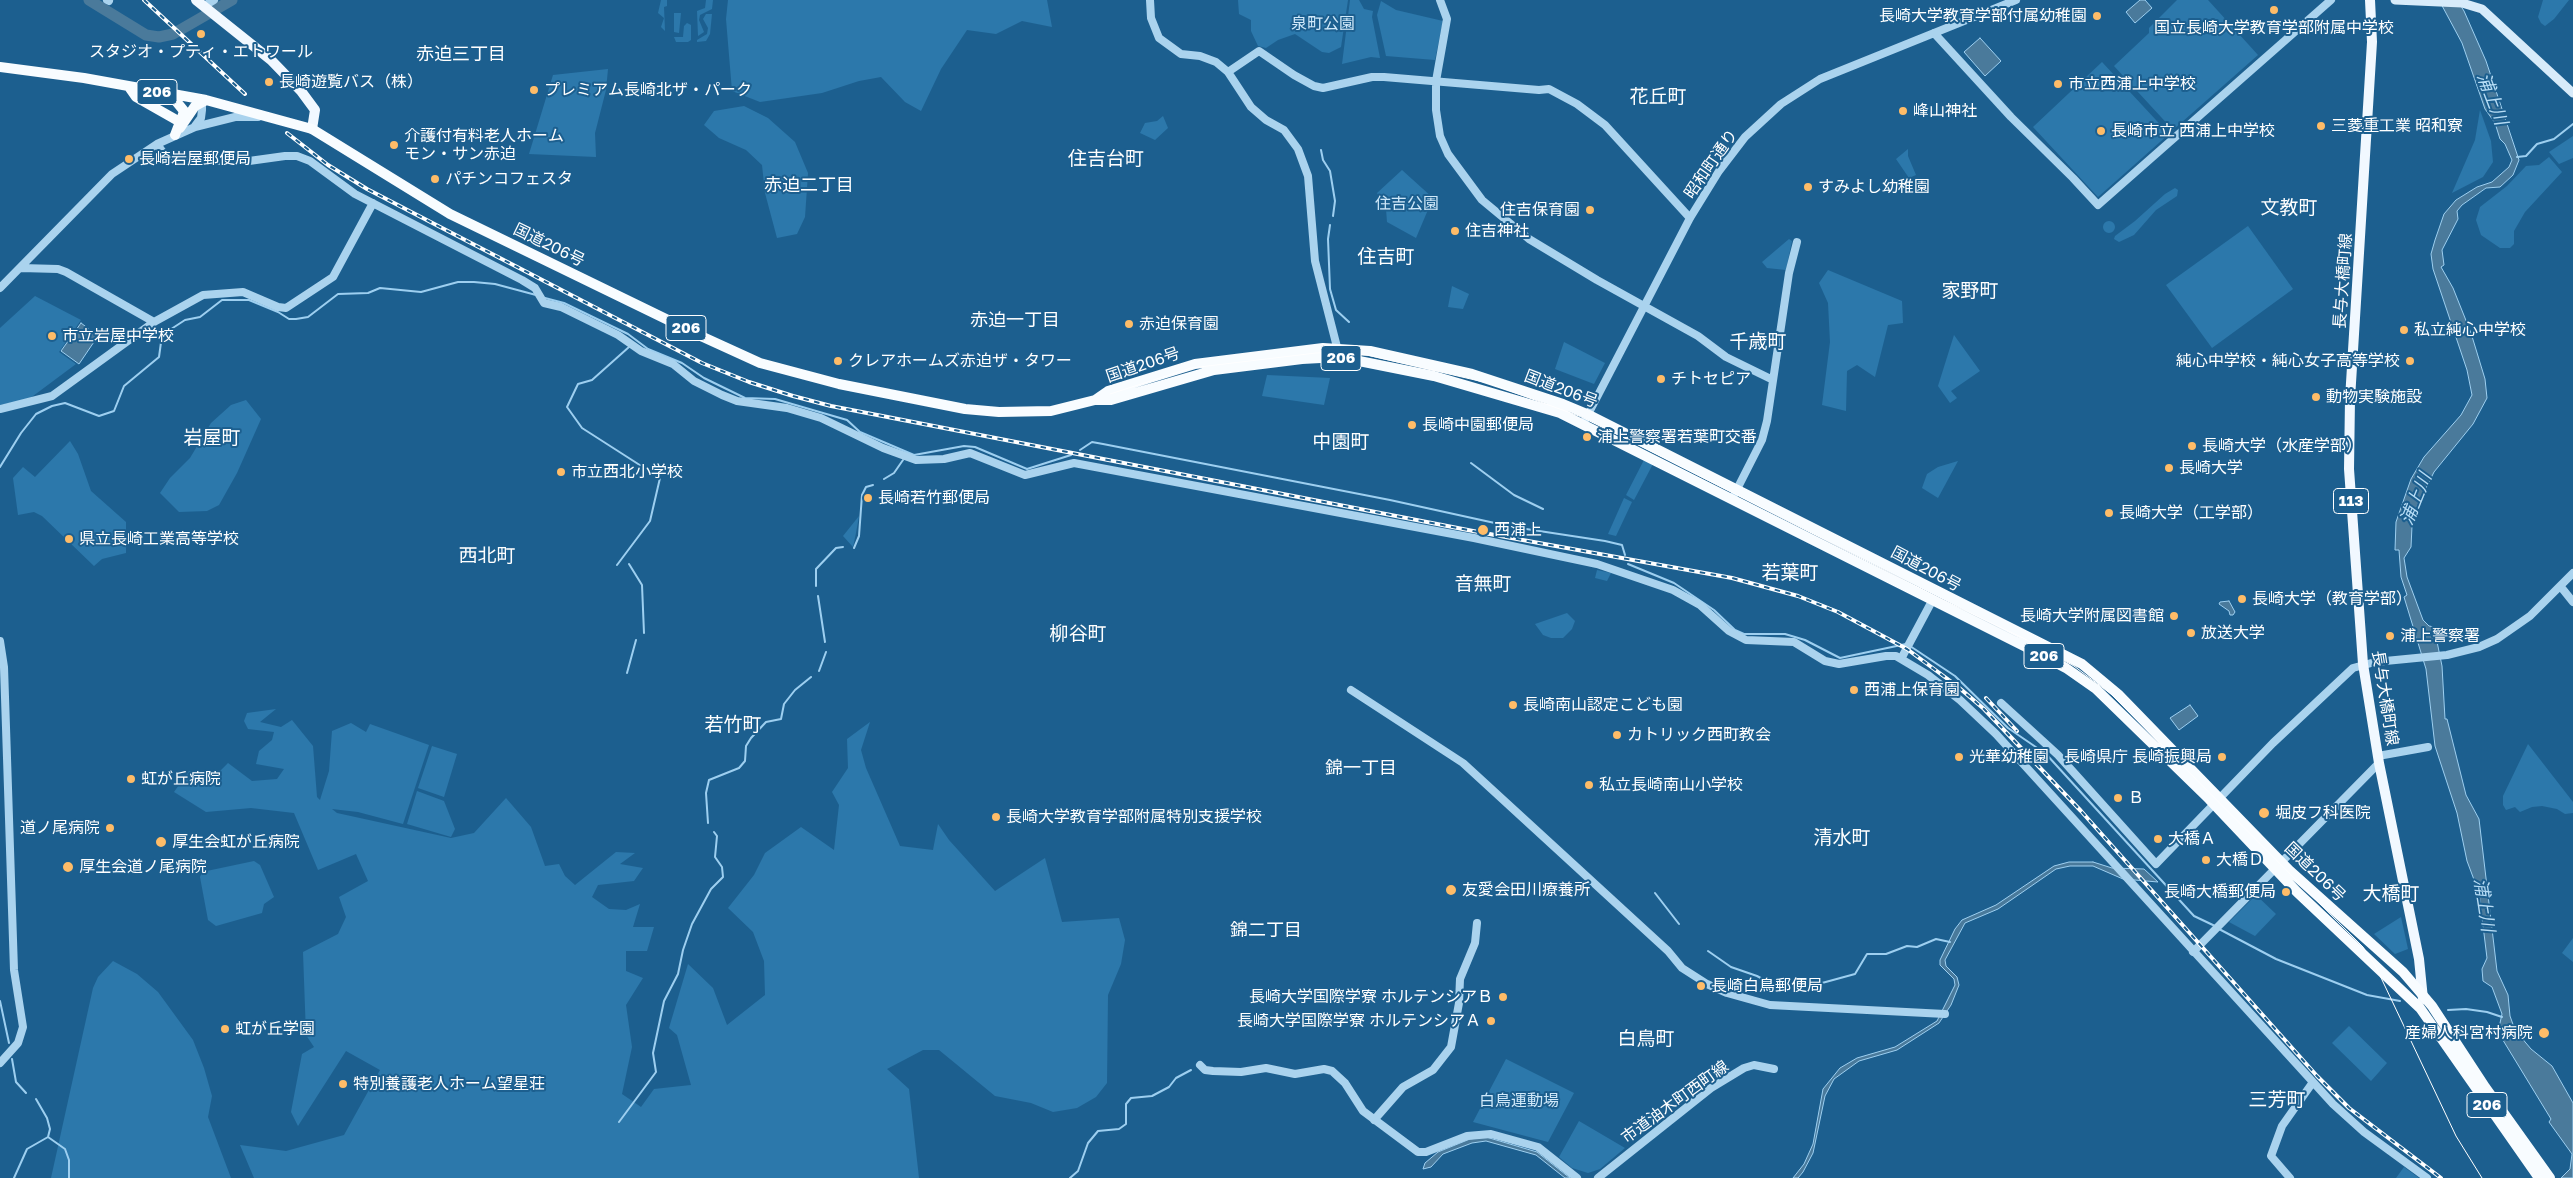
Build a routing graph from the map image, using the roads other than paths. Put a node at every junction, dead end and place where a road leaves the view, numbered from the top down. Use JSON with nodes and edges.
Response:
{"nodes":[{"id":1,"x":214,"y":0,"type":"edge"},
{"id":2,"x":1150,"y":0,"type":"edge"},
{"id":3,"x":1440,"y":0,"type":"edge"},
{"id":4,"x":2016,"y":0,"type":"edge"},
{"id":5,"x":2331,"y":0,"type":"edge"},
{"id":6,"x":2370,"y":0,"type":"edge"},
{"id":7,"x":2395,"y":0,"type":"edge"},
{"id":8,"x":200,"y":3,"type":"edge"},
{"id":9,"x":1934,"y":33,"type":"junction"},
{"id":10,"x":0,"y":67,"type":"edge"},
{"id":11,"x":1228,"y":72,"type":"junction"},
{"id":12,"x":1436,"y":81,"type":"junction"},
{"id":13,"x":129,"y":87,"type":"junction"},
{"id":14,"x":2573,"y":93,"type":"edge"},
{"id":15,"x":171,"y":95,"type":"junction"},
{"id":16,"x":200,"y":100,"type":"junction"},
{"id":17,"x":180,"y":122,"type":"junction"},
{"id":18,"x":195,"y":126,"type":"junction"},
{"id":19,"x":294,"y":126,"type":"junction"},
{"id":20,"x":312,"y":129,"type":"junction"},
{"id":21,"x":175,"y":135,"type":"junction"},
{"id":22,"x":157,"y":144,"type":"junction"},
{"id":23,"x":373,"y":203,"type":"junction"},
{"id":24,"x":1690,"y":218,"type":"junction"},
{"id":25,"x":1797,"y":242,"type":"dead end"},
{"id":26,"x":21,"y":268,"type":"junction"},
{"id":27,"x":0,"y":288,"type":"edge"},
{"id":28,"x":1644,"y":307,"type":"junction"},
{"id":29,"x":154,"y":322,"type":"junction"},
{"id":30,"x":1338,"y":348,"type":"junction"},
{"id":31,"x":1774,"y":380,"type":"junction"},
{"id":32,"x":1095,"y":400,"type":"junction"},
{"id":33,"x":0,"y":409,"type":"edge"},
{"id":34,"x":1585,"y":419,"type":"junction"},
{"id":35,"x":1734,"y":494,"type":"junction"},
{"id":36,"x":2573,"y":573,"type":"edge"},
{"id":37,"x":2561,"y":587,"type":"junction"},
{"id":38,"x":1932,"y":601,"type":"junction"},
{"id":39,"x":2573,"y":602,"type":"edge"},
{"id":40,"x":0,"y":641,"type":"edge"},
{"id":41,"x":1901,"y":659,"type":"junction"},
{"id":42,"x":2363,"y":664,"type":"junction"},
{"id":43,"x":1351,"y":690,"type":"dead end"},
{"id":44,"x":2001,"y":703,"type":"dead end"},
{"id":45,"x":3,"y":720,"type":"edge"},
{"id":46,"x":2428,"y":747,"type":"dead end"},
{"id":47,"x":2379,"y":760,"type":"junction"},
{"id":48,"x":2217,"y":802,"type":"junction"},
{"id":49,"x":2279,"y":865,"type":"junction"},
{"id":50,"x":1476,"y":923,"type":"dead end"},
{"id":51,"x":2193,"y":952,"type":"junction"},
{"id":52,"x":2419,"y":959,"type":"junction"},
{"id":53,"x":2403,"y":972,"type":"junction"},
{"id":54,"x":2424,"y":996,"type":"junction"},
{"id":55,"x":2420,"y":1008,"type":"junction"},
{"id":56,"x":1945,"y":1014,"type":"dead end"},
{"id":57,"x":0,"y":1063,"type":"edge"},
{"id":58,"x":1200,"y":1065,"type":"dead end"},
{"id":59,"x":1774,"y":1069,"type":"dead end"},
{"id":60,"x":2313,"y":1082,"type":"junction"},
{"id":61,"x":1374,"y":1120,"type":"junction"},
{"id":62,"x":1577,"y":1178,"type":"edge"},
{"id":63,"x":1598,"y":1178,"type":"edge"},
{"id":64,"x":2290,"y":1178,"type":"edge"},
{"id":65,"x":2427,"y":1178,"type":"edge"},
{"id":66,"x":2539,"y":1178,"type":"edge"},
{"id":67,"x":2550,"y":1178,"type":"edge"}],
"edges":[{"from":1,"to":8,"type":"street"},
{"from":2,"to":11,"type":"street"},
{"from":3,"to":12,"type":"street"},
{"from":4,"to":9,"type":"street","name":"昭和町通り"},
{"from":5,"to":9,"type":"street"},
{"from":6,"to":42,"type":"main road","name":"長与大橋町線","number":"113"},
{"from":7,"to":14,"type":"main road"},
{"from":8,"to":20,"type":"main road"},
{"from":9,"to":24,"type":"street","name":"昭和町通り"},
{"from":10,"to":13,"type":"highway","name":"国道206号","number":"206"},
{"from":11,"to":12,"type":"street"},
{"from":11,"to":30,"type":"street"},
{"from":12,"to":24,"type":"street"},
{"from":12,"to":28,"type":"street"},
{"from":13,"to":15,"type":"highway","name":"国道206号","number":"206"},
{"from":13,"to":17,"type":"highway"},
{"from":15,"to":16,"type":"highway","name":"国道206号","number":"206"},
{"from":15,"to":17,"type":"highway"},
{"from":16,"to":18,"type":"street"},
{"from":16,"to":19,"type":"highway","name":"国道206号","number":"206"},
{"from":16,"to":21,"type":"highway"},
{"from":17,"to":21,"type":"highway"},
{"from":18,"to":19,"type":"street"},
{"from":18,"to":21,"type":"street"},
{"from":19,"to":20,"type":"highway","name":"国道206号","number":"206"},
{"from":20,"to":32,"type":"highway","name":"国道206号","number":"206"},
{"from":21,"to":22,"type":"street"},
{"from":22,"to":23,"type":"street"},
{"from":22,"to":26,"type":"street"},
{"from":23,"to":29,"type":"street"},
{"from":23,"to":41,"type":"street"},
{"from":24,"to":28,"type":"street","name":"昭和町通り"},
{"from":25,"to":31,"type":"street"},
{"from":26,"to":27,"type":"street"},
{"from":26,"to":29,"type":"street"},
{"from":28,"to":31,"type":"street"},
{"from":28,"to":34,"type":"street","name":"昭和町通り"},
{"from":29,"to":33,"type":"street"},
{"from":30,"to":32,"type":"highway","name":"国道206号","number":"206"},
{"from":30,"to":34,"type":"highway","name":"国道206号","number":"206"},
{"from":31,"to":35,"type":"street"},
{"from":32,"to":34,"type":"highway","name":"国道206号","number":"206"},
{"from":34,"to":35,"type":"highway","name":"国道206号","number":"206"},
{"from":35,"to":38,"type":"highway","name":"国道206号","number":"206"},
{"from":35,"to":48,"type":"highway","name":"国道206号","number":"206"},
{"from":36,"to":37,"type":"street"},
{"from":37,"to":39,"type":"street"},
{"from":37,"to":42,"type":"street"},
{"from":38,"to":41,"type":"street"},
{"from":38,"to":48,"type":"highway","name":"国道206号","number":"206"},
{"from":40,"to":45,"type":"street"},
{"from":41,"to":51,"type":"street"},
{"from":42,"to":47,"type":"main road","name":"長与大橋町線","number":"113"},
{"from":42,"to":48,"type":"street"},
{"from":43,"to":56,"type":"street"},
{"from":44,"to":48,"type":"street"},
{"from":45,"to":57,"type":"street"},
{"from":46,"to":47,"type":"street"},
{"from":47,"to":49,"type":"street"},
{"from":47,"to":52,"type":"main road","name":"長与大橋町線","number":"113"},
{"from":48,"to":49,"type":"highway","name":"国道206号","number":"206"},
{"from":49,"to":51,"type":"street"},
{"from":49,"to":53,"type":"highway","name":"国道206号","number":"206"},
{"from":49,"to":55,"type":"highway","name":"国道206号","number":"206"},
{"from":50,"to":61,"type":"street"},
{"from":51,"to":60,"type":"street"},
{"from":52,"to":53,"type":"main road"},
{"from":52,"to":54,"type":"main road","name":"長与大橋町線","number":"113"},
{"from":53,"to":54,"type":"highway","name":"国道206号","number":"206"},
{"from":54,"to":55,"type":"main road","name":"長与大橋町線","number":"113"},
{"from":54,"to":67,"type":"highway","name":"国道206号","number":"206"},
{"from":55,"to":66,"type":"highway","name":"国道206号","number":"206"},
{"from":58,"to":61,"type":"street"},
{"from":59,"to":63,"type":"street","name":"市道油木町西町線"},
{"from":60,"to":64,"type":"street"},
{"from":60,"to":65,"type":"street"},
{"from":61,"to":62,"type":"street"}]}
